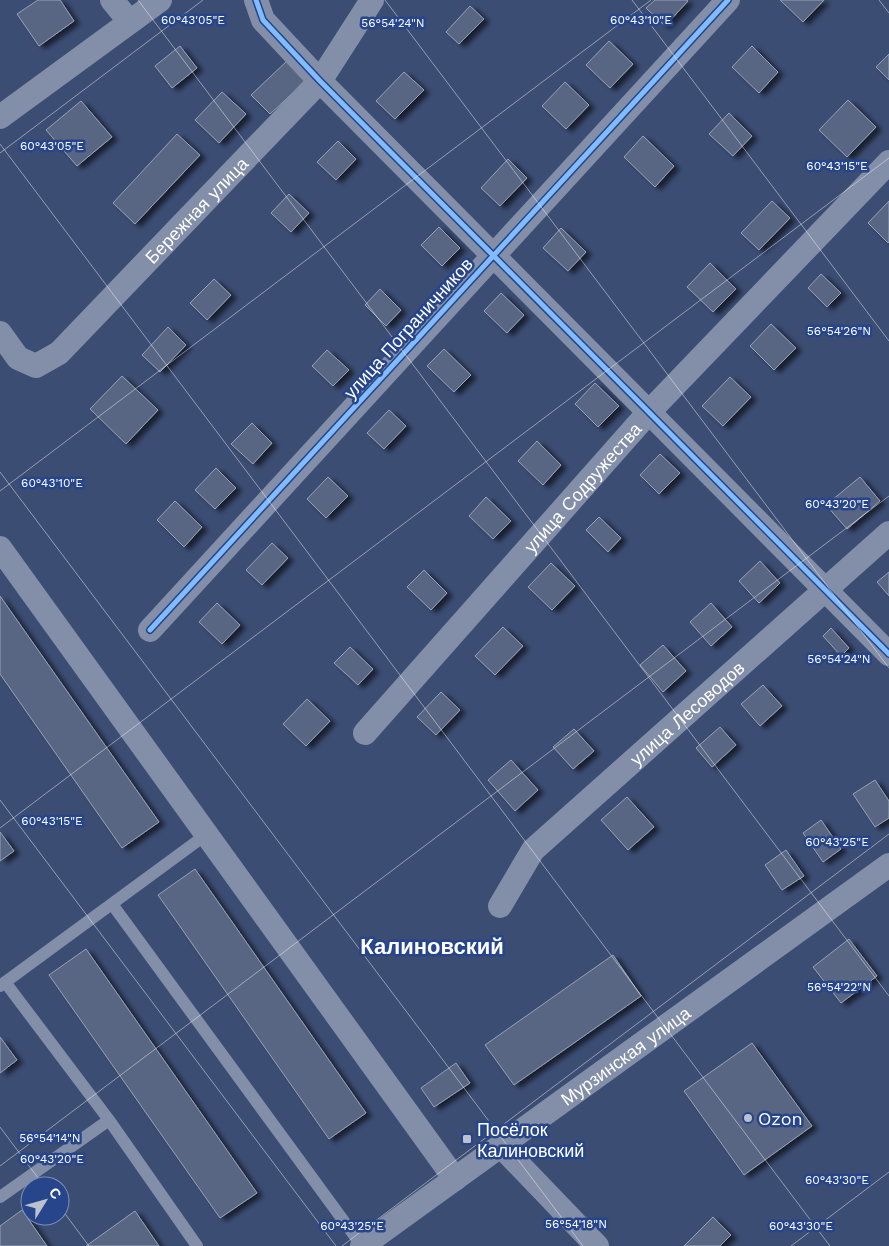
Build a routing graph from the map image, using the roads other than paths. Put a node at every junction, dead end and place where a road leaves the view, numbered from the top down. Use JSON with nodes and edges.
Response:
{"nodes":[{"id":1,"x":112,"y":0,"type":"edge"},
{"id":2,"x":160,"y":0,"type":"edge"},
{"id":3,"x":256,"y":0,"type":"edge"},
{"id":4,"x":372,"y":0,"type":"edge"},
{"id":5,"x":728,"y":0,"type":"edge"},
{"id":6,"x":129,"y":21,"type":"junction"},
{"id":7,"x":320,"y":81,"type":"junction"},
{"id":8,"x":0,"y":117,"type":"edge"},
{"id":9,"x":889,"y":162,"type":"edge"},
{"id":10,"x":493,"y":255,"type":"junction"},
{"id":11,"x":0,"y":333,"type":"edge"},
{"id":12,"x":649,"y":412,"type":"junction"},
{"id":13,"x":889,"y":532,"type":"edge"},
{"id":14,"x":0,"y":548,"type":"edge"},
{"id":15,"x":824,"y":588,"type":"junction"},
{"id":16,"x":150,"y":630,"type":"dead end"},
{"id":17,"x":889,"y":654,"type":"edge"},
{"id":18,"x":366,"y":733,"type":"dead end"},
{"id":19,"x":207,"y":834,"type":"junction"},
{"id":20,"x":889,"y":865,"type":"edge"},
{"id":21,"x":112,"y":904,"type":"junction"},
{"id":22,"x":500,"y":906,"type":"dead end"},
{"id":23,"x":2,"y":984,"type":"edge"},
{"id":24,"x":109,"y":1120,"type":"junction"},
{"id":25,"x":501,"y":1146,"type":"junction"},
{"id":26,"x":456,"y":1179,"type":"junction"},
{"id":27,"x":0,"y":1197,"type":"edge"},
{"id":28,"x":197,"y":1246,"type":"edge"},
{"id":29,"x":362,"y":1246,"type":"edge"},
{"id":30,"x":598,"y":1246,"type":"edge"}],
"edges":[{"from":1,"to":6,"type":"street"},
{"from":2,"to":6,"type":"street"},
{"from":3,"to":7,"type":"street"},
{"from":4,"to":7,"type":"street","name":"Бережная улица"},
{"from":5,"to":10,"type":"street","name":"улица Пограничников"},
{"from":6,"to":8,"type":"street"},
{"from":7,"to":10,"type":"street"},
{"from":7,"to":11,"type":"street","name":"Бережная улица"},
{"from":9,"to":12,"type":"street","name":"улица Содружества"},
{"from":10,"to":12,"type":"street"},
{"from":10,"to":16,"type":"street","name":"улица Пограничников"},
{"from":12,"to":15,"type":"street"},
{"from":12,"to":18,"type":"street","name":"улица Содружества"},
{"from":13,"to":15,"type":"street","name":"улица Лесоводов"},
{"from":14,"to":19,"type":"street"},
{"from":15,"to":17,"type":"street"},
{"from":15,"to":22,"type":"street","name":"улица Лесоводов"},
{"from":19,"to":21,"type":"lane"},
{"from":19,"to":26,"type":"street"},
{"from":20,"to":25,"type":"street","name":"Мурзинская улица"},
{"from":21,"to":23,"type":"lane"},
{"from":21,"to":29,"type":"lane"},
{"from":23,"to":24,"type":"lane"},
{"from":24,"to":27,"type":"lane"},
{"from":24,"to":28,"type":"lane"},
{"from":25,"to":26,"type":"street","name":"Мурзинская улица"},
{"from":25,"to":30,"type":"street"},
{"from":26,"to":29,"type":"street","name":"Мурзинская улица"}]}
